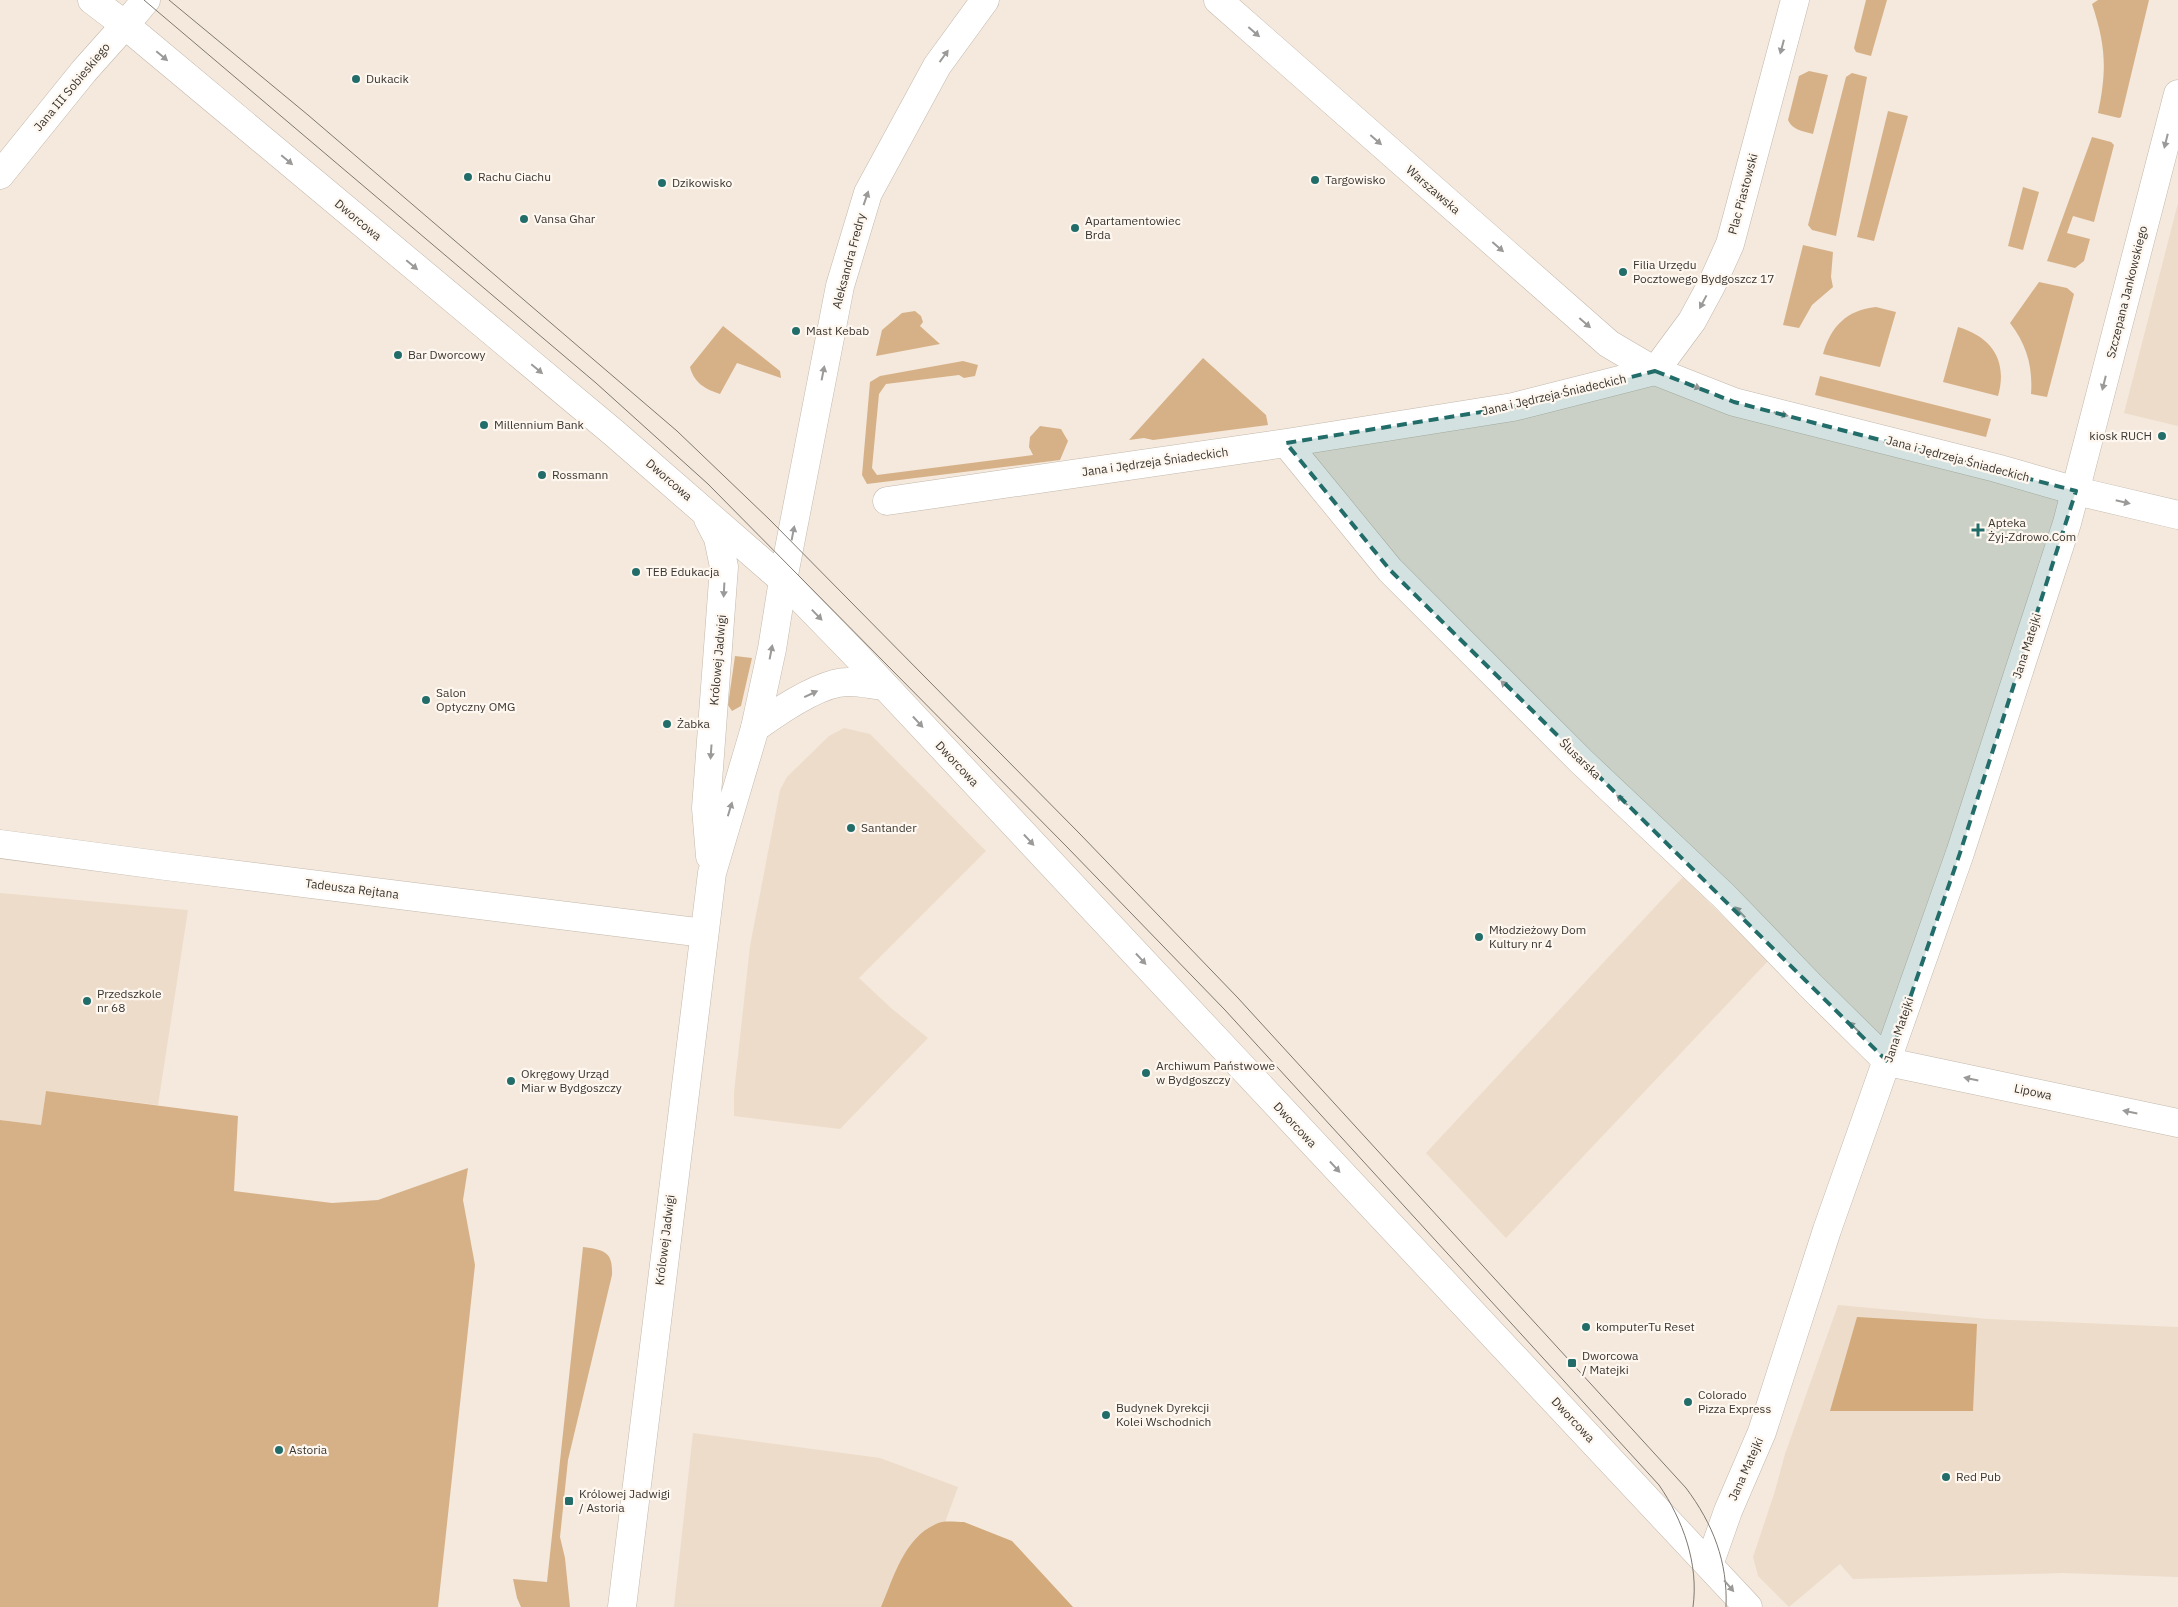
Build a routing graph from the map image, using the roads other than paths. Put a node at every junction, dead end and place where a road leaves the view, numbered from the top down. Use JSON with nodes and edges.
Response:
{"nodes":[{"id":1,"x":92,"y":0,"type":"edge"},
{"id":2,"x":146,"y":0,"type":"edge"},
{"id":3,"x":985,"y":0,"type":"edge"},
{"id":4,"x":1218,"y":0,"type":"edge"},
{"id":5,"x":1795,"y":0,"type":"edge"},
{"id":6,"x":125,"y":25,"type":"junction"},
{"id":7,"x":2178,"y":94,"type":"edge"},
{"id":8,"x":0,"y":175,"type":"edge"},
{"id":9,"x":1655,"y":371,"type":"junction"},
{"id":10,"x":1286,"y":443,"type":"junction"},
{"id":11,"x":2076,"y":491,"type":"junction"},
{"id":12,"x":887,"y":502,"type":"dead end"},
{"id":13,"x":703,"y":511,"type":"junction"},
{"id":14,"x":2178,"y":515,"type":"edge"},
{"id":15,"x":783,"y":580,"type":"junction"},
{"id":16,"x":885,"y":686,"type":"junction"},
{"id":17,"x":755,"y":728,"type":"junction"},
{"id":18,"x":0,"y":844,"type":"edge"},
{"id":19,"x":712,"y":873,"type":"junction"},
{"id":20,"x":704,"y":933,"type":"junction"},
{"id":21,"x":1888,"y":1062,"type":"junction"},
{"id":22,"x":2178,"y":1122,"type":"edge"},
{"id":23,"x":1709,"y":1565,"type":"junction"},
{"id":24,"x":622,"y":1607,"type":"edge"},
{"id":25,"x":1748,"y":1607,"type":"edge"}],
"edges":[{"from":1,"to":6,"type":"street","name":"Dworcowa"},
{"from":2,"to":6,"type":"street","name":"Jana III Sobieskiego"},
{"from":15,"to":3,"type":"street","name":"Aleksandra Fredry","one_way":true},
{"from":4,"to":9,"type":"street","name":"Warszawska","one_way":true},
{"from":5,"to":9,"type":"street","name":"Plac Piastowski","one_way":true},
{"from":6,"to":8,"type":"street","name":"Jana III Sobieskiego"},
{"from":6,"to":13,"type":"street","name":"Dworcowa","one_way":true},
{"from":7,"to":11,"type":"street","name":"Szczepana Jankowskiego","one_way":true},
{"from":9,"to":10,"type":"street","name":"Jana i Jędrzeja Śniadeckich"},
{"from":9,"to":11,"type":"street","name":"Jana i Jędrzeja Śniadeckich","one_way":true},
{"from":10,"to":12,"type":"street","name":"Jana i Jędrzeja Śniadeckich"},
{"from":21,"to":10,"type":"street","name":"Ślusarska","one_way":true},
{"from":11,"to":14,"type":"street","name":"Jana i Jędrzeja Śniadeckich","one_way":true},
{"from":11,"to":21,"type":"street","name":"Jana Matejki"},
{"from":13,"to":15,"type":"street","name":"Dworcowa"},
{"from":13,"to":19,"type":"street","name":"Królowej Jadwigi","one_way":true},
{"from":15,"to":16,"type":"street","name":"Dworcowa","one_way":true},
{"from":17,"to":15,"type":"street","name":"Królowej Jadwigi","one_way":true},
{"from":17,"to":16,"type":"street","one_way":true},
{"from":16,"to":23,"type":"street","name":"Dworcowa","one_way":true},
{"from":19,"to":17,"type":"street","name":"Królowej Jadwigi","one_way":true},
{"from":18,"to":20,"type":"street","name":"Tadeusza Rejtana"},
{"from":19,"to":20,"type":"street","name":"Królowej Jadwigi"},
{"from":20,"to":24,"type":"street","name":"Królowej Jadwigi"},
{"from":22,"to":21,"type":"street","name":"Lipowa","one_way":true},
{"from":21,"to":23,"type":"street","name":"Jana Matejki"},
{"from":23,"to":25,"type":"street","name":"Dworcowa","one_way":true}]}
